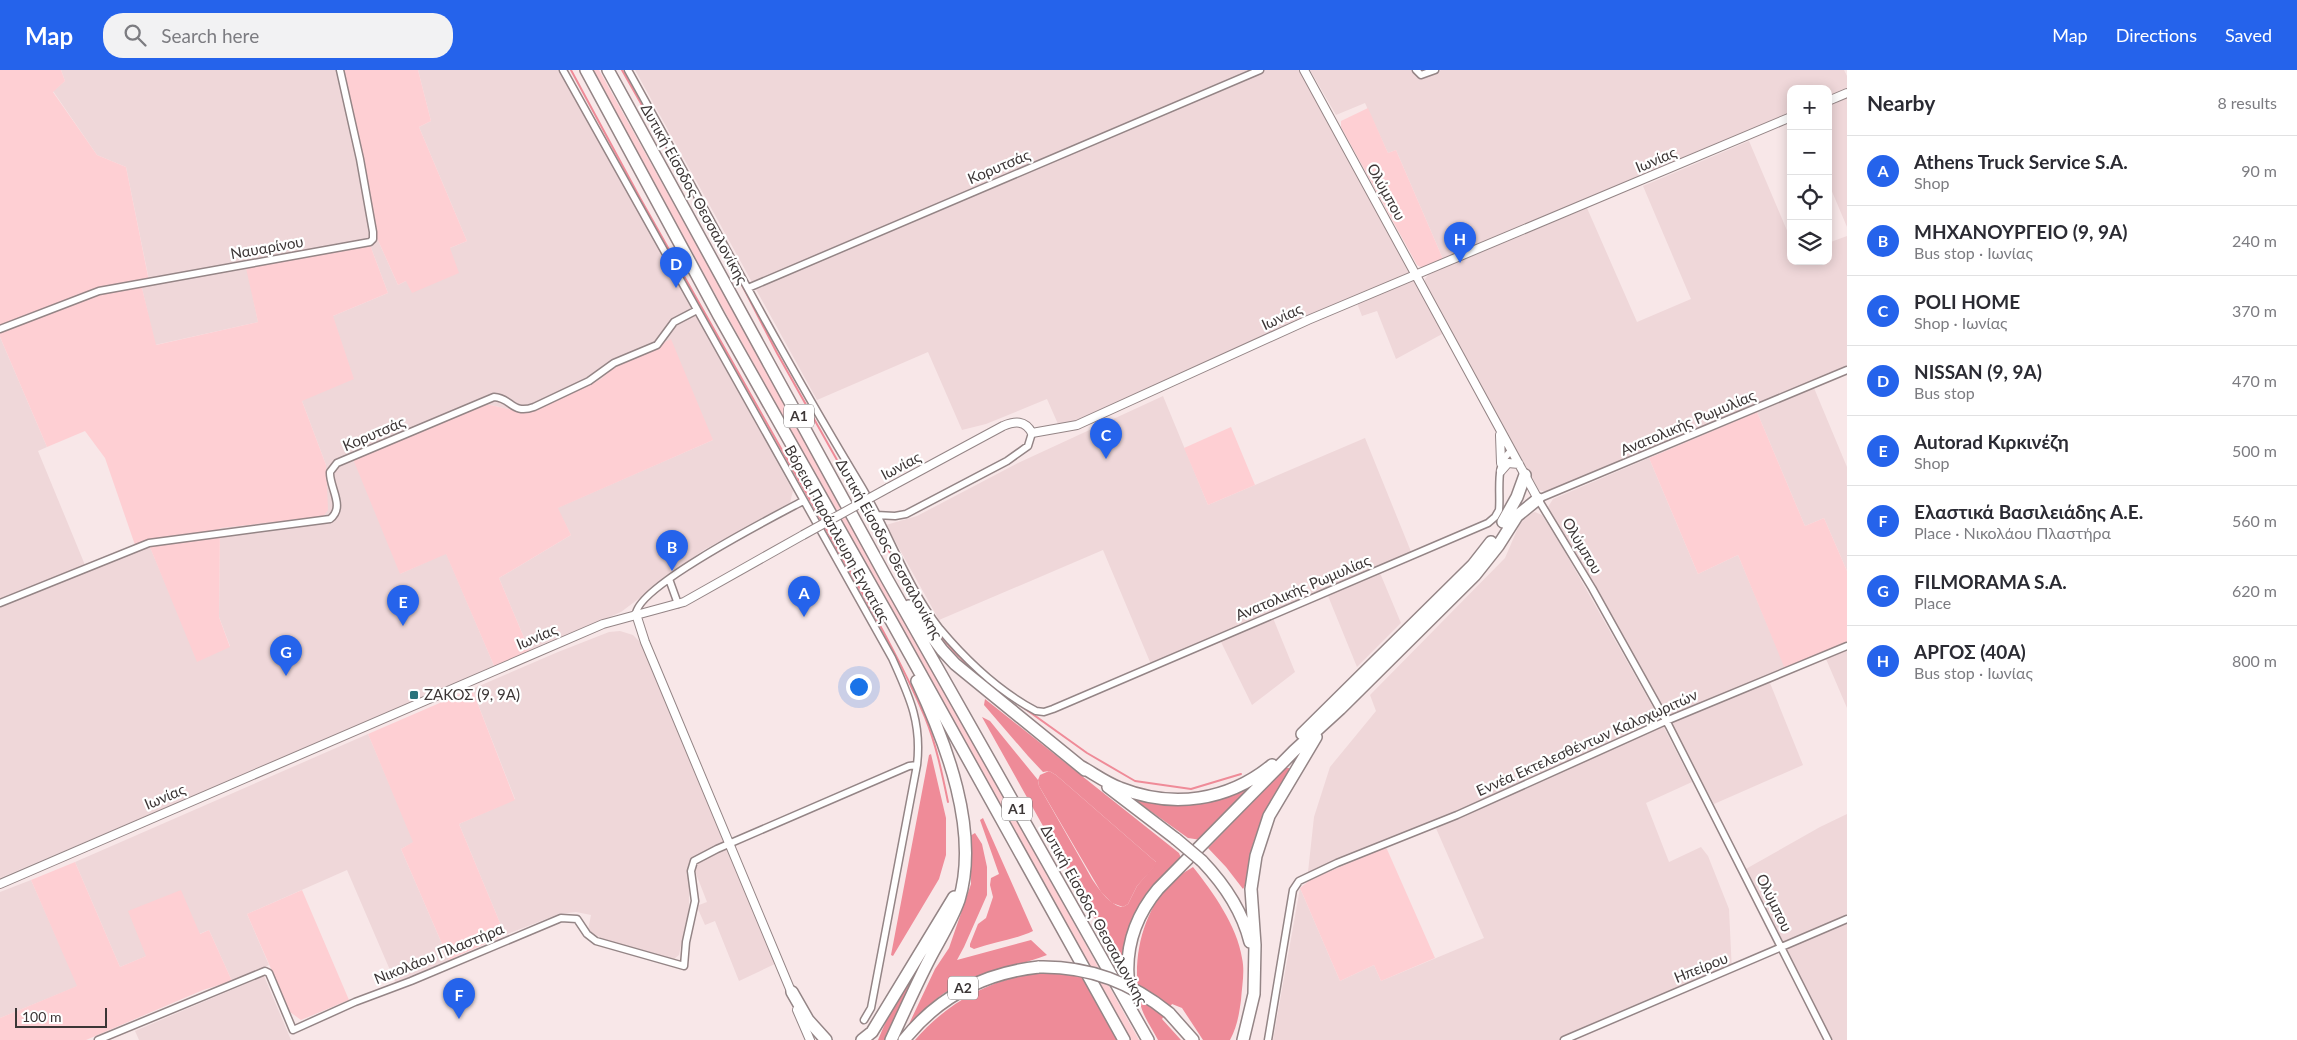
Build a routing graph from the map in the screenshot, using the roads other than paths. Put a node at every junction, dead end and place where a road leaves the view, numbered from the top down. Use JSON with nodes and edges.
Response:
{"nodes":[{"id":1,"x":340,"y":70,"type":"edge"},
{"id":2,"x":563,"y":70,"type":"edge"},
{"id":3,"x":586,"y":70,"type":"edge"},
{"id":4,"x":608,"y":70,"type":"edge"},
{"id":5,"x":628,"y":70,"type":"edge"},
{"id":6,"x":1260,"y":70,"type":"edge"},
{"id":7,"x":1304,"y":70,"type":"edge"},
{"id":8,"x":1416,"y":70,"type":"edge"},
{"id":9,"x":1435,"y":70,"type":"edge"},
{"id":10,"x":1847,"y":93,"type":"edge"},
{"id":11,"x":1832,"y":99,"type":"edge"},
{"id":12,"x":1787,"y":119,"type":"edge"},
{"id":13,"x":1417,"y":274,"type":"junction"},
{"id":14,"x":748,"y":288,"type":"junction"},
{"id":15,"x":697,"y":310,"type":"junction"},
{"id":16,"x":0,"y":329,"type":"edge"},
{"id":17,"x":1847,"y":370,"type":"edge"},
{"id":18,"x":1499,"y":428,"type":"junction"},
{"id":19,"x":1032,"y":432,"type":"junction"},
{"id":20,"x":1512,"y":452,"type":"junction"},
{"id":21,"x":1519,"y":464,"type":"junction"},
{"id":22,"x":1501,"y":467,"type":"junction"},
{"id":23,"x":1525,"y":475,"type":"junction"},
{"id":24,"x":1538,"y":499,"type":"junction"},
{"id":25,"x":803,"y":501,"type":"junction"},
{"id":26,"x":1511,"y":510,"type":"junction"},
{"id":27,"x":876,"y":515,"type":"junction"},
{"id":28,"x":668,"y":579,"type":"junction"},
{"id":29,"x":887,"y":579,"type":"junction"},
{"id":30,"x":0,"y":604,"type":"edge"},
{"id":31,"x":678,"y":604,"type":"junction"},
{"id":32,"x":636,"y":614,"type":"junction"},
{"id":33,"x":894,"y":624,"type":"junction"},
{"id":34,"x":1847,"y":646,"type":"edge"},
{"id":35,"x":1340,"y":709,"type":"junction"},
{"id":36,"x":1666,"y":721,"type":"junction"},
{"id":37,"x":917,"y":765,"type":"junction"},
{"id":38,"x":1080,"y":766,"type":"junction"},
{"id":39,"x":731,"y":843,"type":"junction"},
{"id":40,"x":963,"y":883,"type":"junction"},
{"id":41,"x":0,"y":884,"type":"edge"},
{"id":42,"x":1847,"y":919,"type":"edge"},
{"id":43,"x":1781,"y":948,"type":"junction"},
{"id":44,"x":1254,"y":961,"type":"junction"},
{"id":45,"x":792,"y":992,"type":"junction"},
{"id":46,"x":864,"y":1020,"type":"dead end"},
{"id":47,"x":98,"y":1040,"type":"edge"},
{"id":48,"x":810,"y":1040,"type":"edge"},
{"id":49,"x":826,"y":1040,"type":"edge"},
{"id":50,"x":862,"y":1040,"type":"edge"},
{"id":51,"x":891,"y":1040,"type":"edge"},
{"id":52,"x":904,"y":1040,"type":"edge"},
{"id":53,"x":1124,"y":1040,"type":"edge"},
{"id":54,"x":1148,"y":1040,"type":"edge"},
{"id":55,"x":1193,"y":1040,"type":"edge"},
{"id":56,"x":1243,"y":1040,"type":"edge"},
{"id":57,"x":1268,"y":1040,"type":"edge"},
{"id":58,"x":1564,"y":1040,"type":"edge"},
{"id":59,"x":1828,"y":1040,"type":"edge"}],
"edges":[{"from":1,"to":16,"type":"street","name":"Ναυαρίνου"},
{"from":2,"to":15,"type":"street","name":"Βόρεια Παράπλευρη Εγνατίας"},
{"from":3,"to":33,"type":"highway","number":"Α1"},
{"from":4,"to":29,"type":"highway","name":"Δυτική Είσοδος Θεσσαλονίκης","number":"Α1"},
{"from":5,"to":14,"type":"street"},
{"from":6,"to":14,"type":"street","name":"Κορυτσάς"},
{"from":7,"to":13,"type":"street","name":"Ολύμπου"},
{"from":8,"to":9,"type":"street"},
{"from":10,"to":11,"type":"street"},
{"from":12,"to":13,"type":"street","name":"Ιωνίας"},
{"from":13,"to":18,"type":"street","name":"Ολύμπου"},
{"from":13,"to":19,"type":"street","name":"Ιωνίας"},
{"from":14,"to":27,"type":"street"},
{"from":15,"to":25,"type":"street","name":"Βόρεια Παράπλευρη Εγνατίας"},
{"from":15,"to":30,"type":"street","name":"Κορυτσάς"},
{"from":17,"to":24,"type":"street","name":"Ανατολικής Ρωμυλίας"},
{"from":18,"to":20,"type":"street","name":"Ολύμπου"},
{"from":18,"to":22,"type":"street"},
{"from":19,"to":27,"type":"street"},
{"from":19,"to":31,"type":"street","name":"Ιωνίας","bridge":true},
{"from":20,"to":21,"type":"street","name":"Ολύμπου"},
{"from":20,"to":22,"type":"street"},
{"from":21,"to":22,"type":"street"},
{"from":21,"to":23,"type":"street","name":"Ολύμπου"},
{"from":22,"to":27,"type":"street","name":"Ανατολικής Ρωμυλίας"},
{"from":23,"to":24,"type":"street","name":"Ολύμπου"},
{"from":23,"to":26,"type":"highway"},
{"from":24,"to":26,"type":"highway"},
{"from":24,"to":35,"type":"highway"},
{"from":24,"to":36,"type":"street","name":"Ολύμπου"},
{"from":25,"to":28,"type":"street"},
{"from":25,"to":37,"type":"street","name":"Βόρεια Παράπλευρη Εγνατίας"},
{"from":26,"to":38,"type":"highway"},
{"from":28,"to":31,"type":"street"},
{"from":28,"to":32,"type":"street"},
{"from":29,"to":38,"type":"highway"},
{"from":29,"to":54,"type":"highway","name":"Δυτική Είσοδος Θεσσαλονίκης","number":"Α1"},
{"from":31,"to":32,"type":"street","name":"Ιωνίας"},
{"from":32,"to":39,"type":"street"},
{"from":32,"to":41,"type":"street","name":"Ιωνίας"},
{"from":33,"to":40,"type":"highway"},
{"from":33,"to":53,"type":"highway","number":"Α1"},
{"from":34,"to":36,"type":"street","name":"Εννέα Εκτελεσθέντων Καλοχωριτών"},
{"from":35,"to":44,"type":"highway"},
{"from":35,"to":54,"type":"highway"},
{"from":36,"to":43,"type":"street","name":"Ολύμπου"},
{"from":36,"to":57,"type":"street","name":"Εννέα Εκτελεσθέντων Καλοχωριτών"},
{"from":37,"to":39,"type":"street"},
{"from":37,"to":46,"type":"street","name":"Βόρεια Παράπλευρη Εγνατίας"},
{"from":38,"to":44,"type":"highway","bridge":true},
{"from":39,"to":45,"type":"street"},
{"from":39,"to":47,"type":"street","name":"Νικολάου Πλαστήρα"},
{"from":40,"to":50,"type":"highway"},
{"from":40,"to":51,"type":"highway"},
{"from":42,"to":43,"type":"street","name":"Ηπείρου"},
{"from":43,"to":58,"type":"street","name":"Ηπείρου"},
{"from":43,"to":59,"type":"street","name":"Ολύμπου"},
{"from":44,"to":56,"type":"highway"},
{"from":45,"to":48,"type":"street"},
{"from":45,"to":49,"type":"highway"},
{"from":52,"to":55,"type":"highway","number":"Α2","bridge":true}]}
